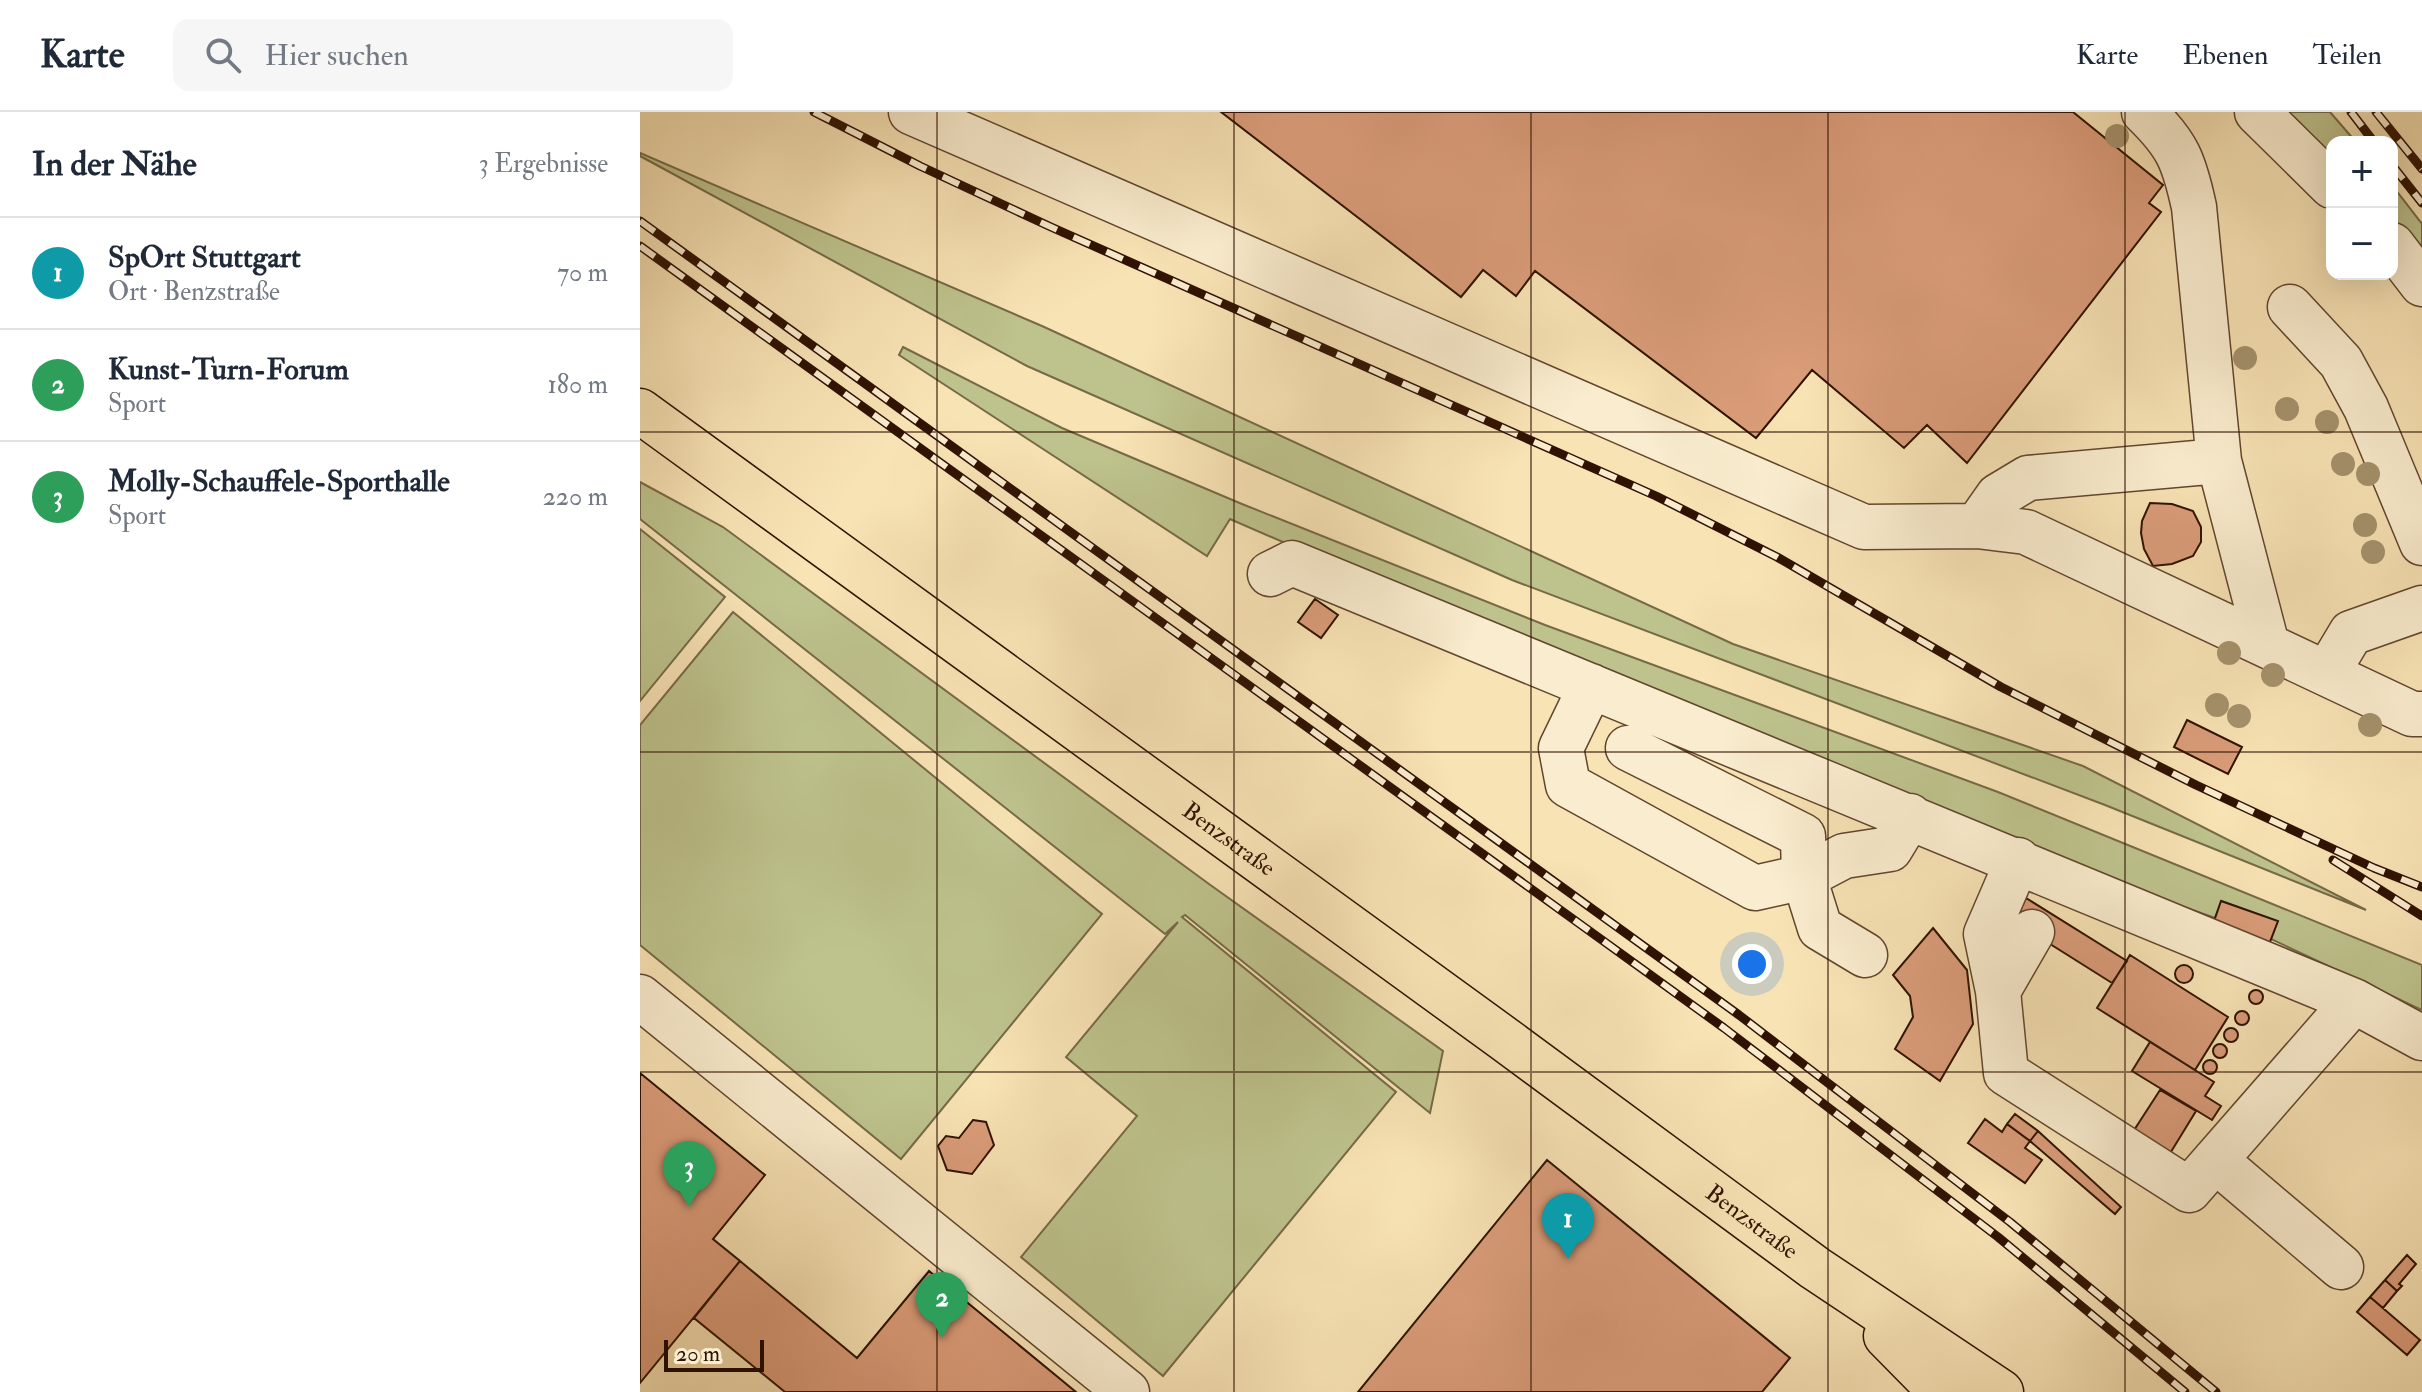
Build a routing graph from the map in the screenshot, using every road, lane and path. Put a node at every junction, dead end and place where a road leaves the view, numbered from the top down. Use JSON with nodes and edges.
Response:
{"nodes":[{"id":1,"x":911,"y":112,"type":"edge"},
{"id":2,"x":2144,"y":112,"type":"edge"},
{"id":3,"x":2257,"y":112,"type":"edge"},
{"id":4,"x":2326,"y":180,"type":"edge"},
{"id":5,"x":2398,"y":253,"type":"edge"},
{"id":6,"x":2422,"y":284,"type":"edge"},
{"id":7,"x":2290,"y":307,"type":"dead end"},
{"id":8,"x":640,"y":411,"type":"edge"},
{"id":9,"x":2219,"y":461,"type":"junction"},
{"id":10,"x":1977,"y":526,"type":"junction"},
{"id":11,"x":2422,"y":543,"type":"edge"},
{"id":12,"x":1270,"y":574,"type":"dead end"},
{"id":13,"x":2422,"y":608,"type":"edge"},
{"id":14,"x":2267,"y":645,"type":"junction"},
{"id":15,"x":2327,"y":673,"type":"junction"},
{"id":16,"x":1591,"y":686,"type":"junction"},
{"id":17,"x":2422,"y":714,"type":"edge"},
{"id":18,"x":1628,"y":748,"type":"dead end"},
{"id":19,"x":1910,"y":816,"type":"junction"},
{"id":20,"x":2018,"y":860,"type":"junction"},
{"id":21,"x":1804,"y":877,"type":"junction"},
{"id":22,"x":2046,"y":906,"type":"junction"},
{"id":23,"x":1865,"y":955,"type":"dead end"},
{"id":24,"x":1998,"y":991,"type":"junction"},
{"id":25,"x":640,"y":997,"type":"edge"},
{"id":26,"x":2354,"y":1001,"type":"junction"},
{"id":27,"x":2422,"y":1038,"type":"edge"},
{"id":28,"x":2215,"y":1160,"type":"junction"},
{"id":29,"x":2341,"y":1267,"type":"dead end"},
{"id":30,"x":1815,"y":1268,"type":"junction"},
{"id":31,"x":1127,"y":1392,"type":"edge"},
{"id":32,"x":1941,"y":1392,"type":"edge"},
{"id":33,"x":2001,"y":1392,"type":"edge"}],
"edges":[{"from":1,"to":10,"type":"street"},
{"from":2,"to":9,"type":"street"},
{"from":3,"to":4,"type":"street"},
{"from":5,"to":6,"type":"street"},
{"from":7,"to":11,"type":"street"},
{"from":8,"to":30,"type":"main road","name":"Benzstraße"},
{"from":9,"to":10,"type":"street"},
{"from":9,"to":14,"type":"street"},
{"from":10,"to":14,"type":"street"},
{"from":12,"to":16,"type":"street"},
{"from":13,"to":15,"type":"street"},
{"from":14,"to":15,"type":"street"},
{"from":15,"to":17,"type":"street"},
{"from":16,"to":19,"type":"street"},
{"from":16,"to":21,"type":"street"},
{"from":18,"to":21,"type":"street"},
{"from":19,"to":20,"type":"street"},
{"from":19,"to":21,"type":"street"},
{"from":20,"to":22,"type":"street"},
{"from":20,"to":24,"type":"street"},
{"from":21,"to":23,"type":"street"},
{"from":22,"to":24,"type":"street"},
{"from":22,"to":26,"type":"street"},
{"from":24,"to":28,"type":"street"},
{"from":25,"to":31,"type":"street"},
{"from":26,"to":27,"type":"street"},
{"from":26,"to":28,"type":"street"},
{"from":28,"to":29,"type":"street"},
{"from":30,"to":32,"type":"main road","name":"Benzstraße"},
{"from":30,"to":33,"type":"main road","name":"Benzstraße"}]}
